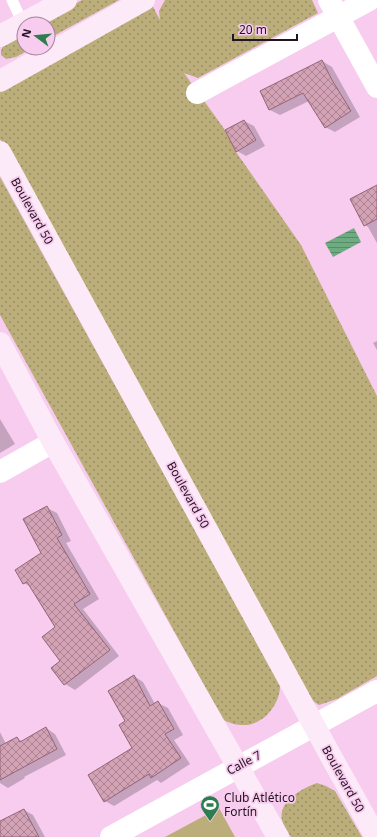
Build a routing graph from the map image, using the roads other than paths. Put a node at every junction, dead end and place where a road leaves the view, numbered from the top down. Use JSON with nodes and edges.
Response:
{"nodes":[{"id":1,"x":12,"y":0,"type":"edge"},
{"id":2,"x":66,"y":0,"type":"edge"},
{"id":3,"x":144,"y":0,"type":"edge"},
{"id":4,"x":369,"y":0,"type":"edge"},
{"id":5,"x":334,"y":8,"type":"edge"},
{"id":6,"x":9,"y":31,"type":"edge"},
{"id":7,"x":0,"y":81,"type":"edge"},
{"id":8,"x":377,"y":88,"type":"edge"},
{"id":9,"x":197,"y":93,"type":"dead end"},
{"id":10,"x":0,"y":152,"type":"edge"},
{"id":11,"x":0,"y":343,"type":"edge"},
{"id":12,"x":53,"y":442,"type":"junction"},
{"id":13,"x":0,"y":472,"type":"edge"},
{"id":14,"x":377,"y":691,"type":"edge"},
{"id":15,"x":314,"y":726,"type":"junction"},
{"id":16,"x":238,"y":766,"type":"junction"},
{"id":17,"x":111,"y":837,"type":"edge"},
{"id":18,"x":278,"y":837,"type":"edge"},
{"id":19,"x":376,"y":837,"type":"edge"}],
"edges":[{"from":1,"to":6,"type":"lane"},
{"from":2,"to":6,"type":"main road"},
{"from":3,"to":7,"type":"main road"},
{"from":4,"to":5,"type":"street"},
{"from":5,"to":8,"type":"street"},
{"from":5,"to":9,"type":"street"},
{"from":10,"to":15,"type":"main road","name":"Boulevard 50"},
{"from":11,"to":12,"type":"main road"},
{"from":12,"to":13,"type":"street"},
{"from":12,"to":16,"type":"main road"},
{"from":14,"to":15,"type":"street","name":"Calle 7"},
{"from":15,"to":16,"type":"street","name":"Calle 7"},
{"from":15,"to":19,"type":"main road","name":"Boulevard 50"},
{"from":16,"to":17,"type":"street","name":"Calle 7"},
{"from":16,"to":18,"type":"main road"}]}
